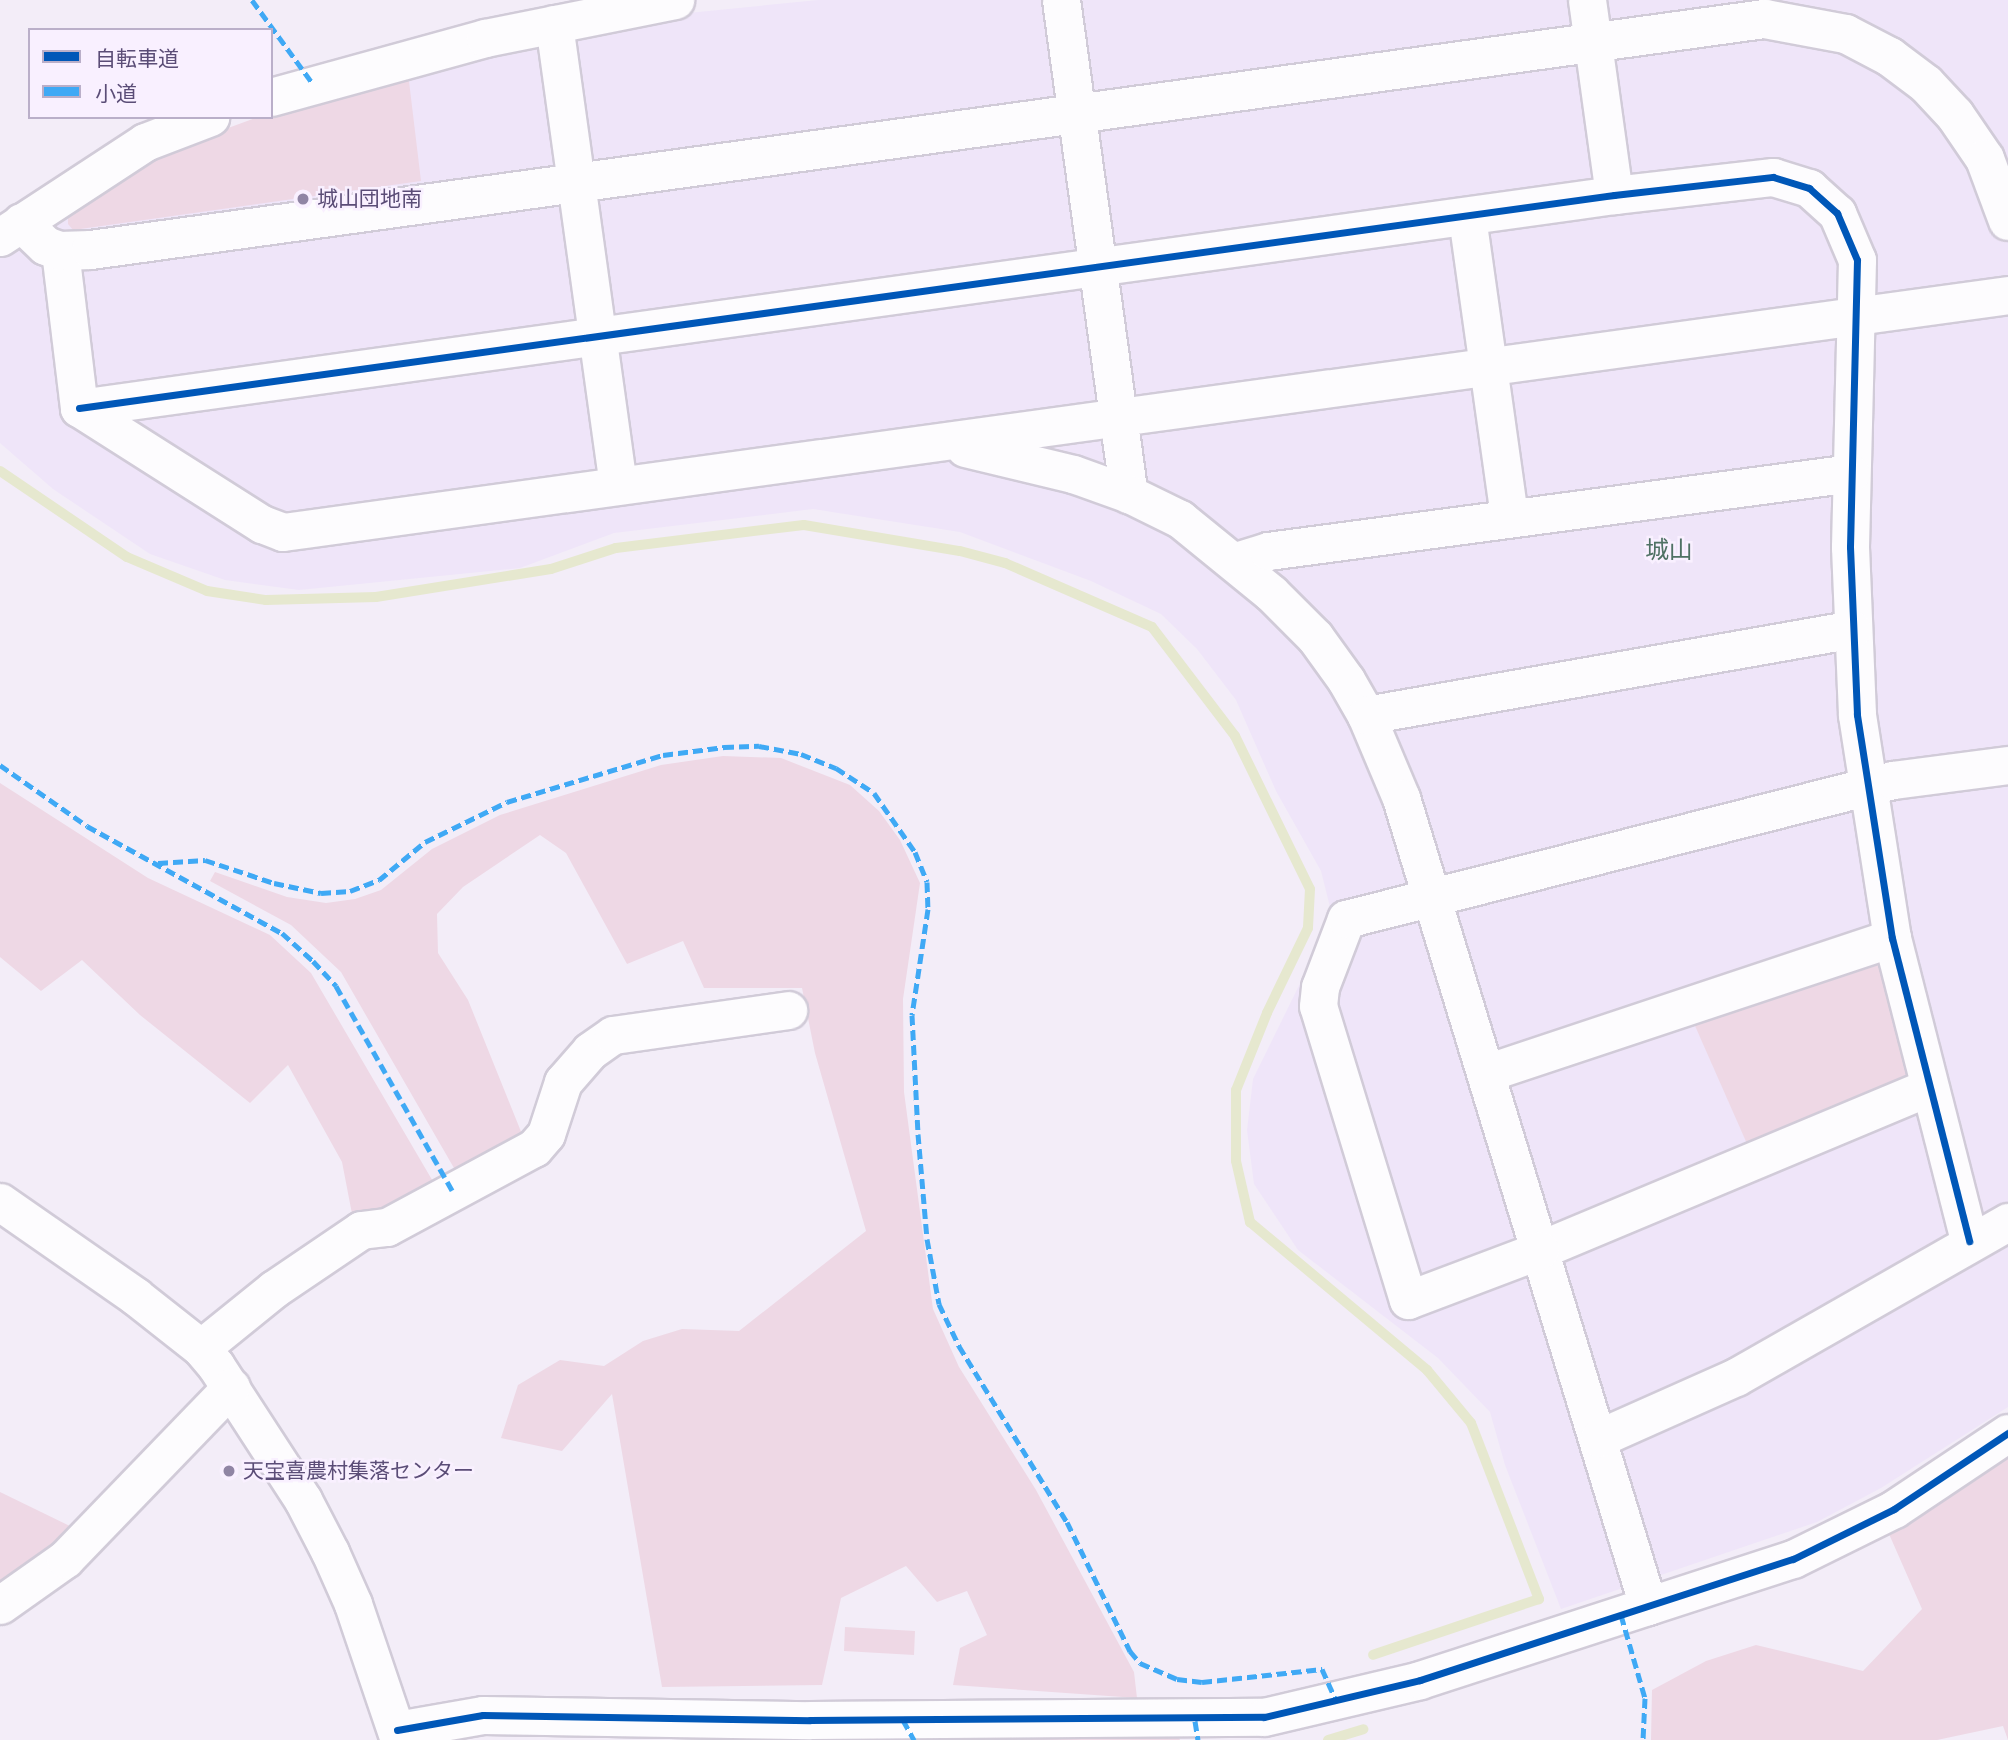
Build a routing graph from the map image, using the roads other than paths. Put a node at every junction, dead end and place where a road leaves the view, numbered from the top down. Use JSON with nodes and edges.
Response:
{"nodes":[{"id":1,"x":675,"y":0,"type":"edge"},
{"id":2,"x":1061,"y":0,"type":"edge"},
{"id":3,"x":1587,"y":0,"type":"edge"},
{"id":4,"x":554,"y":24,"type":"junction"},
{"id":5,"x":1592,"y":40,"type":"junction"},
{"id":6,"x":273,"y":96,"type":"edge"},
{"id":7,"x":1077,"y":112,"type":"junction"},
{"id":8,"x":205,"y":119,"type":"edge"},
{"id":9,"x":578,"y":181,"type":"junction"},
{"id":10,"x":1614,"y":195,"type":"junction"},
{"id":11,"x":1467,"y":217,"type":"junction"},
{"id":12,"x":2008,"y":221,"type":"edge"},
{"id":13,"x":11,"y":230,"type":"edge"},
{"id":14,"x":60,"y":251,"type":"junction"},
{"id":15,"x":1098,"y":267,"type":"junction"},
{"id":16,"x":2008,"y":295,"type":"edge"},
{"id":17,"x":1855,"y":316,"type":"junction"},
{"id":18,"x":599,"y":339,"type":"junction"},
{"id":19,"x":1488,"y":367,"type":"junction"},
{"id":20,"x":79,"y":408,"type":"junction"},
{"id":21,"x":1119,"y":418,"type":"junction"},
{"id":22,"x":936,"y":443,"type":"junction"},
{"id":23,"x":1852,"y":473,"type":"junction"},
{"id":24,"x":618,"y":486,"type":"junction"},
{"id":25,"x":1129,"y":494,"type":"junction"},
{"id":26,"x":1509,"y":517,"type":"junction"},
{"id":27,"x":1236,"y":561,"type":"junction"},
{"id":28,"x":1852,"y":629,"type":"junction"},
{"id":29,"x":1366,"y":715,"type":"junction"},
{"id":30,"x":2008,"y":765,"type":"edge"},
{"id":31,"x":1866,"y":786,"type":"junction"},
{"id":32,"x":1432,"y":895,"type":"junction"},
{"id":33,"x":1892,"y":937,"type":"junction"},
{"id":34,"x":788,"y":1010,"type":"dead end"},
{"id":35,"x":1486,"y":1073,"type":"junction"},
{"id":36,"x":1929,"y":1087,"type":"junction"},
{"id":37,"x":0,"y":1202,"type":"edge"},
{"id":38,"x":2008,"y":1222,"type":"edge"},
{"id":39,"x":1969,"y":1241,"type":"junction"},
{"id":40,"x":1539,"y":1250,"type":"junction"},
{"id":41,"x":201,"y":1348,"type":"junction"},
{"id":42,"x":231,"y":1387,"type":"junction"},
{"id":43,"x":2008,"y":1433,"type":"edge"},
{"id":44,"x":1599,"y":1438,"type":"junction"},
{"id":45,"x":0,"y":1605,"type":"edge"},
{"id":46,"x":1648,"y":1606,"type":"junction"},
{"id":47,"x":398,"y":1735,"type":"edge"}],
"edges":[{"from":1,"to":4,"type":"street"},
{"from":2,"to":7,"type":"street"},
{"from":3,"to":5,"type":"street"},
{"from":4,"to":6,"type":"street"},
{"from":4,"to":9,"type":"street"},
{"from":5,"to":7,"type":"street"},
{"from":5,"to":10,"type":"street"},
{"from":5,"to":12,"type":"street"},
{"from":7,"to":9,"type":"street"},
{"from":7,"to":15,"type":"street"},
{"from":8,"to":13,"type":"street"},
{"from":9,"to":14,"type":"street"},
{"from":9,"to":18,"type":"street"},
{"from":10,"to":11,"type":"street"},
{"from":10,"to":17,"type":"street"},
{"from":11,"to":15,"type":"street"},
{"from":11,"to":19,"type":"street"},
{"from":13,"to":14,"type":"street"},
{"from":14,"to":20,"type":"street"},
{"from":15,"to":18,"type":"street"},
{"from":15,"to":21,"type":"street"},
{"from":16,"to":17,"type":"street"},
{"from":17,"to":19,"type":"street"},
{"from":17,"to":23,"type":"street"},
{"from":18,"to":20,"type":"street"},
{"from":18,"to":24,"type":"street"},
{"from":19,"to":21,"type":"street"},
{"from":19,"to":26,"type":"street"},
{"from":20,"to":24,"type":"street"},
{"from":21,"to":22,"type":"street"},
{"from":21,"to":25,"type":"street"},
{"from":22,"to":24,"type":"street"},
{"from":22,"to":25,"type":"street"},
{"from":23,"to":26,"type":"street"},
{"from":23,"to":28,"type":"street"},
{"from":25,"to":27,"type":"street"},
{"from":26,"to":27,"type":"street"},
{"from":27,"to":29,"type":"street"},
{"from":28,"to":29,"type":"street"},
{"from":28,"to":31,"type":"street"},
{"from":29,"to":32,"type":"street"},
{"from":30,"to":31,"type":"street"},
{"from":31,"to":32,"type":"street"},
{"from":31,"to":33,"type":"street"},
{"from":32,"to":35,"type":"street"},
{"from":32,"to":40,"type":"street"},
{"from":33,"to":35,"type":"street"},
{"from":33,"to":36,"type":"street"},
{"from":34,"to":41,"type":"street"},
{"from":35,"to":40,"type":"street"},
{"from":36,"to":39,"type":"street"},
{"from":36,"to":40,"type":"street"},
{"from":37,"to":41,"type":"street"},
{"from":38,"to":39,"type":"street"},
{"from":39,"to":44,"type":"street"},
{"from":40,"to":44,"type":"street"},
{"from":41,"to":42,"type":"street"},
{"from":42,"to":45,"type":"street"},
{"from":42,"to":47,"type":"street"},
{"from":43,"to":46,"type":"street"},
{"from":44,"to":46,"type":"street"},
{"from":46,"to":47,"type":"street"}]}
